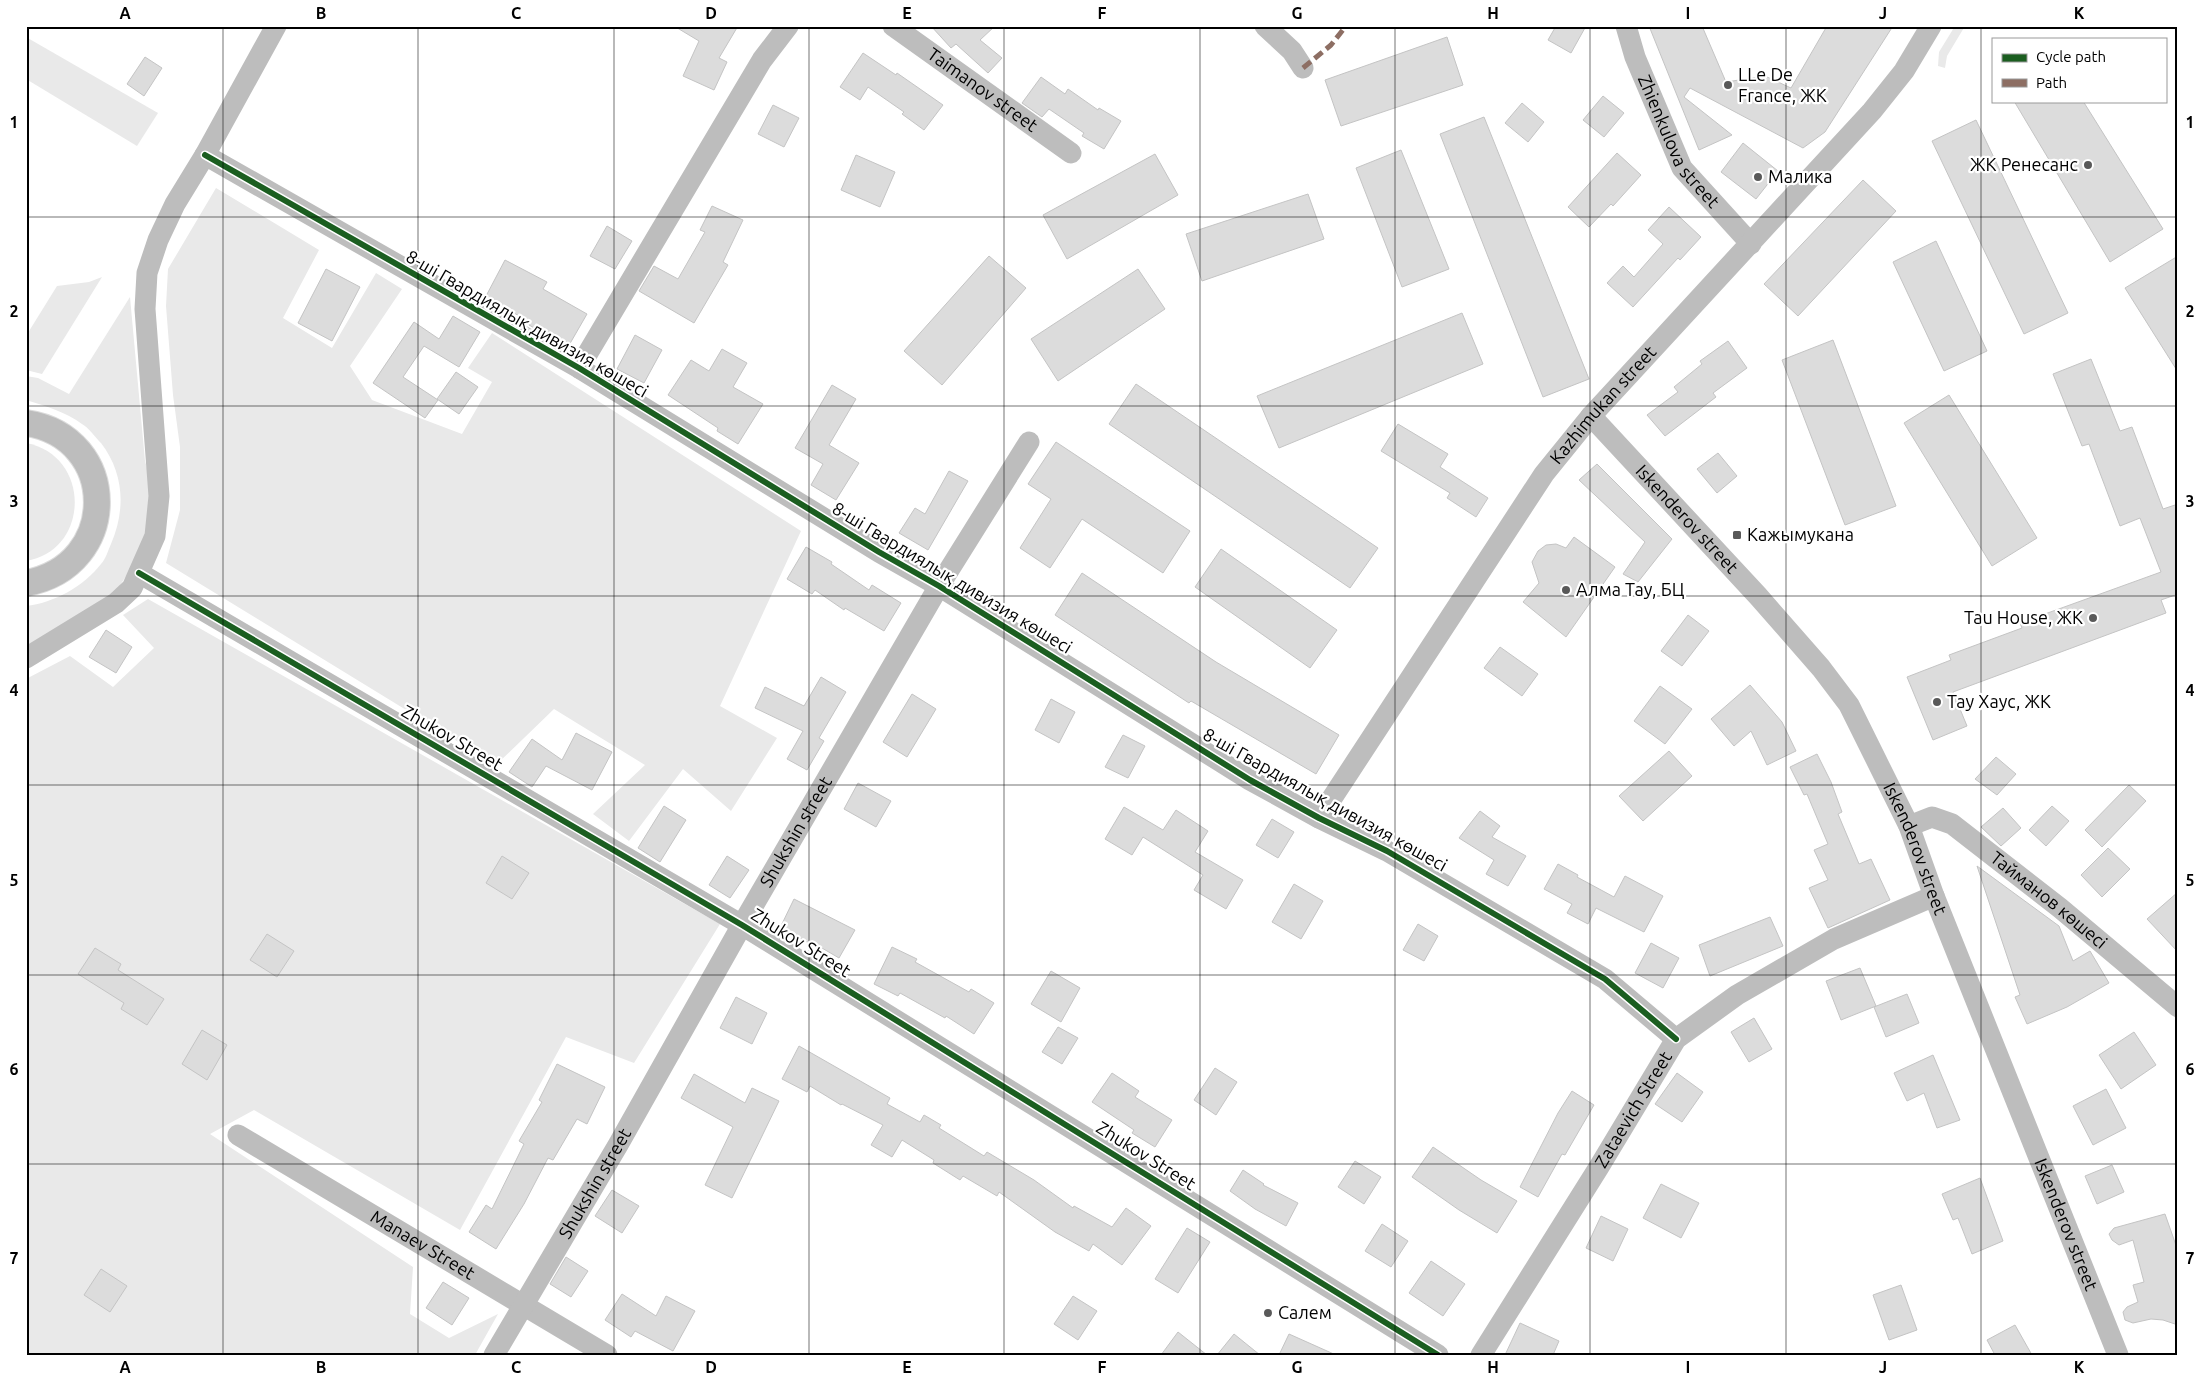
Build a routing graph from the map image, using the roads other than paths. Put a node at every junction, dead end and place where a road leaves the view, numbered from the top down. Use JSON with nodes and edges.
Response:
{"nodes":[{"id":1,"x":276,"y":26,"type":"edge"},
{"id":2,"x":788,"y":26,"type":"edge"},
{"id":3,"x":893,"y":26,"type":"edge"},
{"id":4,"x":1265,"y":26,"type":"edge"},
{"id":5,"x":1626,"y":26,"type":"edge"},
{"id":6,"x":1931,"y":26,"type":"edge"},
{"id":7,"x":1303,"y":68,"type":"dead end"},
{"id":8,"x":1071,"y":153,"type":"dead end"},
{"id":9,"x":205,"y":155,"type":"junction"},
{"id":10,"x":1751,"y":244,"type":"junction"},
{"id":11,"x":579,"y":368,"type":"junction"},
{"id":12,"x":1591,"y":416,"type":"junction"},
{"id":13,"x":26,"y":423,"type":"edge"},
{"id":14,"x":1029,"y":442,"type":"dead end"},
{"id":15,"x":139,"y":573,"type":"junction"},
{"id":16,"x":26,"y":583,"type":"edge"},
{"id":17,"x":939,"y":586,"type":"junction"},
{"id":18,"x":26,"y":658,"type":"edge"},
{"id":19,"x":1319,"y":818,"type":"junction"},
{"id":20,"x":1909,"y":826,"type":"junction"},
{"id":21,"x":1934,"y":896,"type":"junction"},
{"id":22,"x":742,"y":925,"type":"junction"},
{"id":23,"x":2178,"y":1007,"type":"edge"},
{"id":24,"x":1676,"y":1039,"type":"junction"},
{"id":25,"x":238,"y":1136,"type":"dead end"},
{"id":26,"x":523,"y":1304,"type":"junction"},
{"id":27,"x":494,"y":1355,"type":"edge"},
{"id":28,"x":606,"y":1355,"type":"edge"},
{"id":29,"x":1438,"y":1355,"type":"edge"},
{"id":30,"x":1481,"y":1355,"type":"edge"},
{"id":31,"x":2118,"y":1355,"type":"edge"}],
"edges":[{"from":1,"to":9,"type":"street"},
{"from":2,"to":11,"type":"street","name":"8-ші Гвардиялық дивизия көшесі"},
{"from":3,"to":8,"type":"street","name":"Taimanov street"},
{"from":4,"to":7,"type":"street"},
{"from":5,"to":10,"type":"street","name":"Zhienkulova street"},
{"from":6,"to":10,"type":"street","name":"Kazhimukan street"},
{"from":9,"to":11,"type":"street","name":"8-ші Гвардиялық дивизия көшесі"},
{"from":9,"to":15,"type":"street"},
{"from":10,"to":12,"type":"street","name":"Kazhimukan street"},
{"from":11,"to":17,"type":"street","name":"8-ші Гвардиялық дивизия көшесі"},
{"from":12,"to":19,"type":"street","name":"Kazhimukan street"},
{"from":12,"to":20,"type":"street","name":"Iskenderov street"},
{"from":13,"to":16,"type":"main road"},
{"from":14,"to":17,"type":"street","name":"Shukshin street"},
{"from":15,"to":18,"type":"street"},
{"from":15,"to":22,"type":"street","name":"Zhukov Street"},
{"from":17,"to":19,"type":"street","name":"8-ші Гвардиялық дивизия көшесі"},
{"from":17,"to":22,"type":"street","name":"Shukshin street"},
{"from":19,"to":24,"type":"street","name":"8-ші Гвардиялық дивизия көшесі"},
{"from":20,"to":21,"type":"street","name":"Iskenderov street"},
{"from":20,"to":23,"type":"street","name":"Тайманов көшесі"},
{"from":21,"to":24,"type":"street","name":"Zataevich Street"},
{"from":21,"to":31,"type":"street","name":"Iskenderov street"},
{"from":22,"to":26,"type":"street","name":"Shukshin street"},
{"from":22,"to":29,"type":"street","name":"Zhukov Street"},
{"from":24,"to":30,"type":"street","name":"Zataevich Street"},
{"from":25,"to":26,"type":"street","name":"Manaev Street"},
{"from":26,"to":27,"type":"street","name":"Shukshin street"},
{"from":26,"to":28,"type":"street","name":"Manaev Street"}]}
